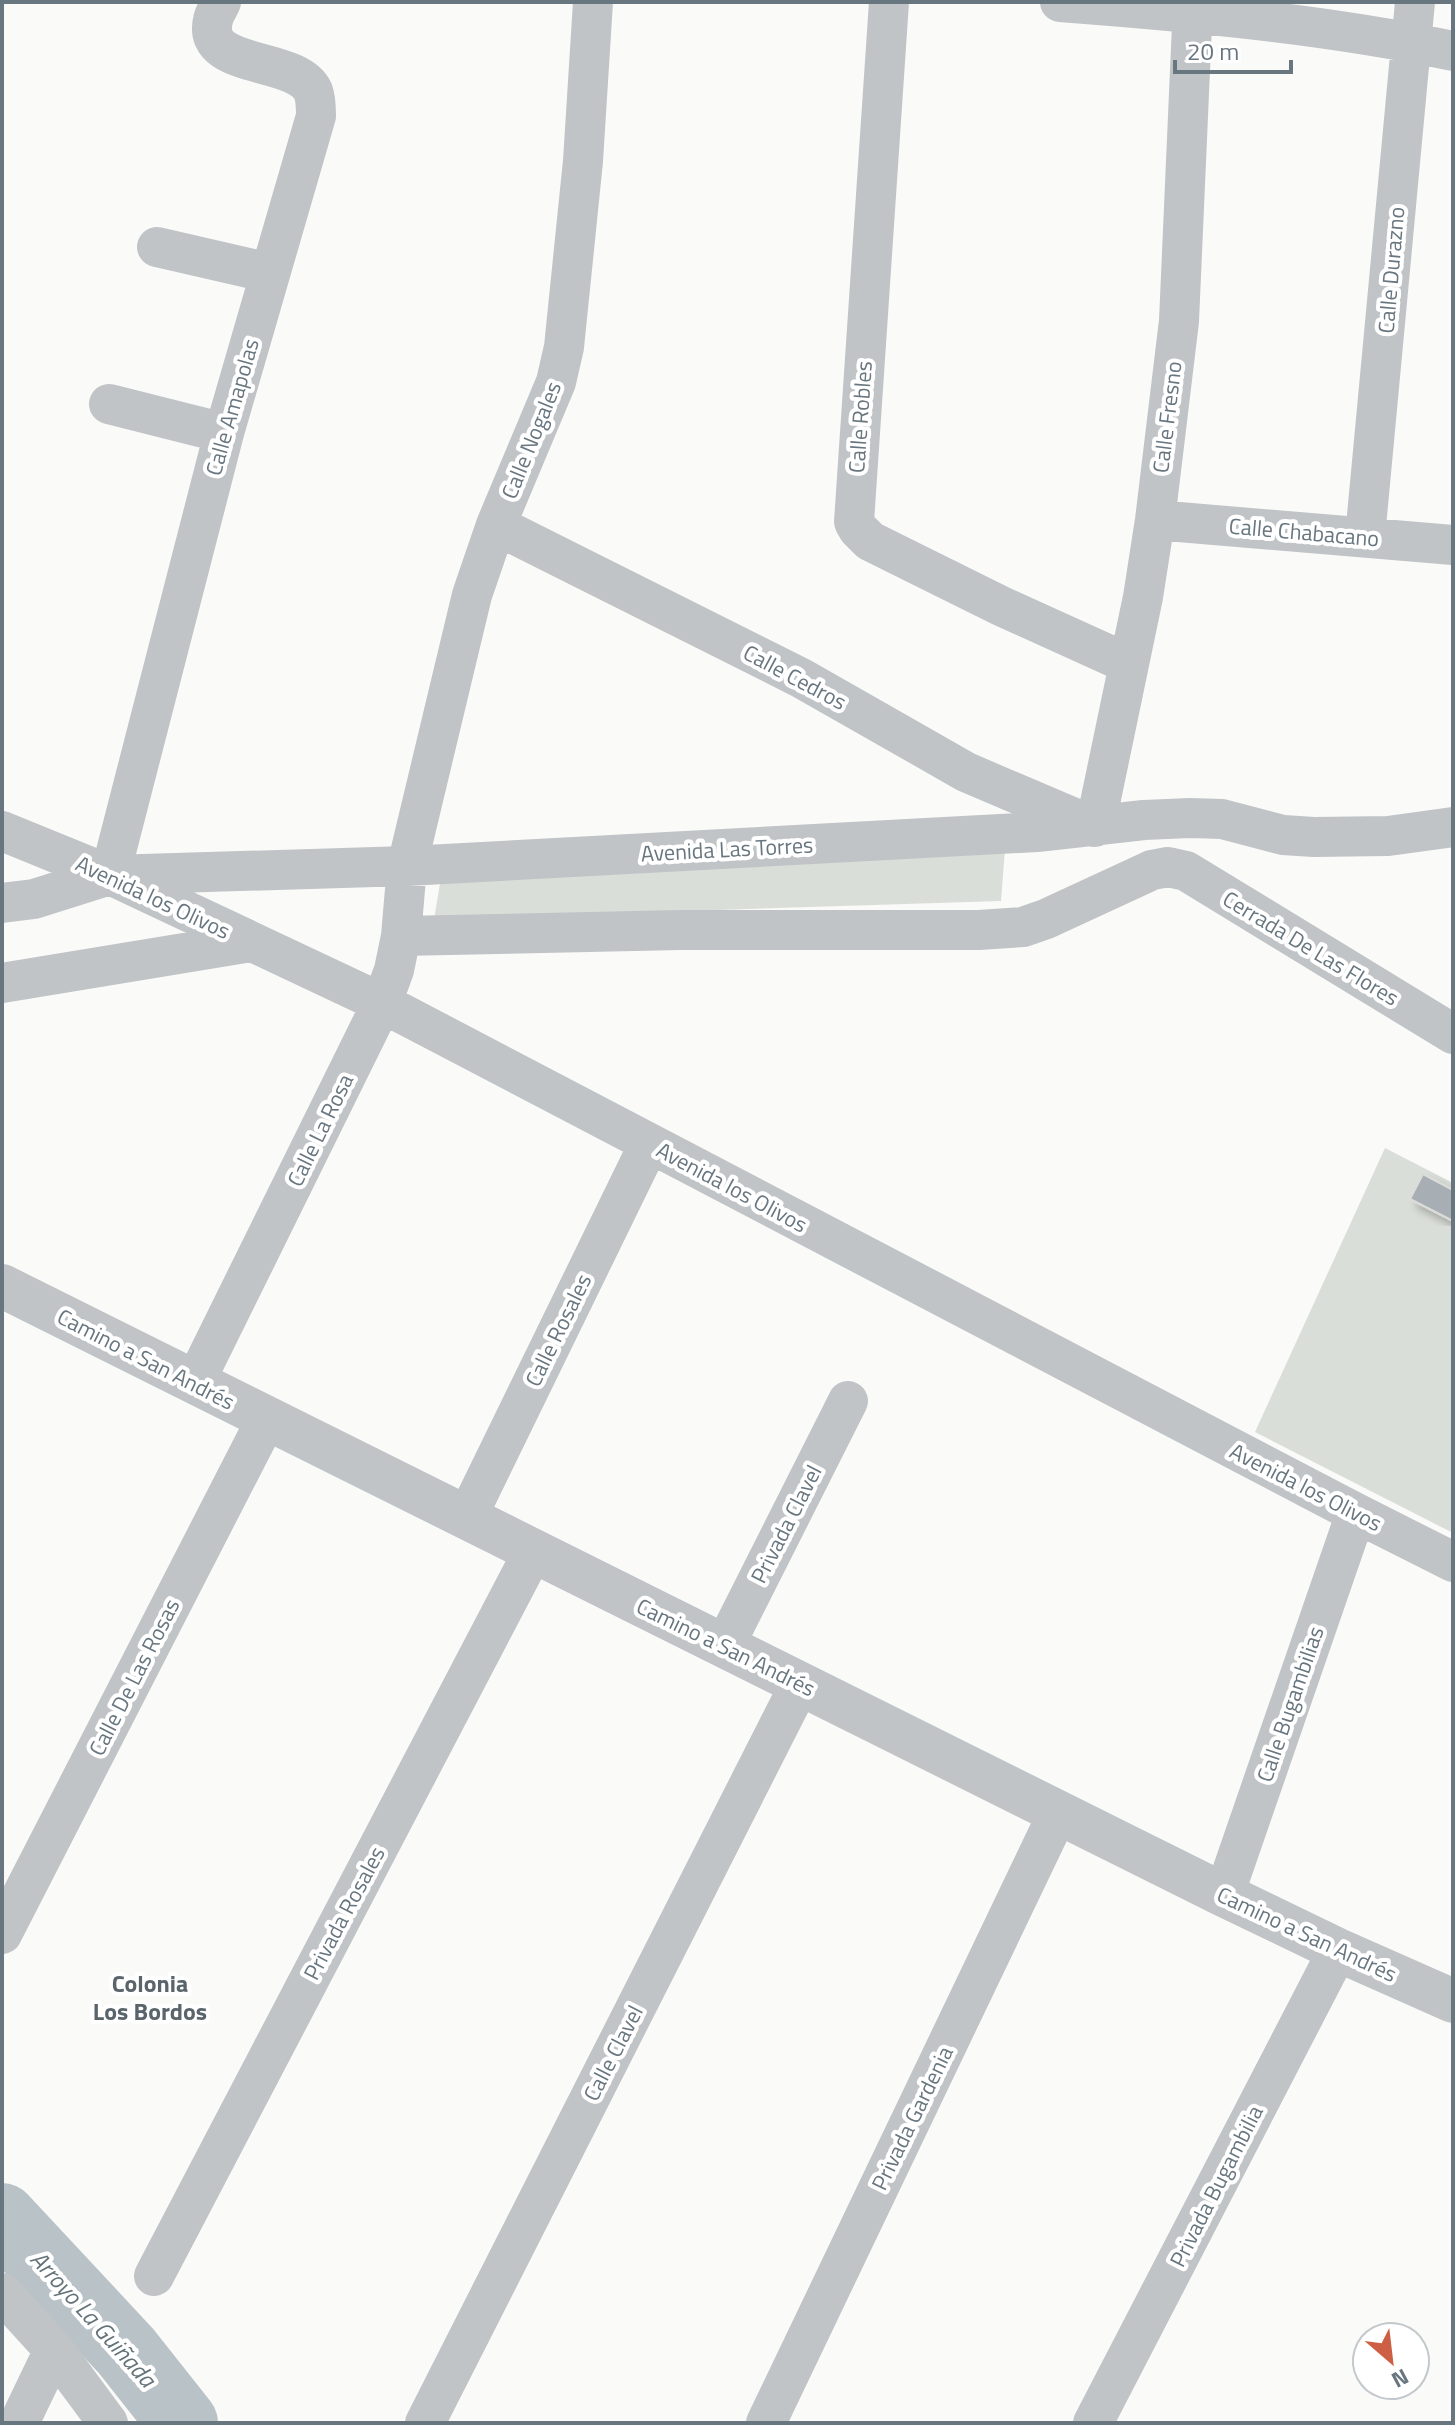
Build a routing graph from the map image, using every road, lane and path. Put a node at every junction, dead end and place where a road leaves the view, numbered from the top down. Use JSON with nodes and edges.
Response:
{"nodes":[{"id":1,"x":221,"y":2,"type":"edge"},
{"id":2,"x":593,"y":2,"type":"edge"},
{"id":3,"x":889,"y":2,"type":"edge"},
{"id":4,"x":1060,"y":2,"type":"edge"},
{"id":5,"x":1415,"y":2,"type":"edge"},
{"id":6,"x":1192,"y":7,"type":"edge"},
{"id":7,"x":1412,"y":42,"type":"junction"},
{"id":8,"x":1453,"y":51,"type":"edge"},
{"id":9,"x":157,"y":247,"type":"dead end"},
{"id":10,"x":270,"y":273,"type":"junction"},
{"id":11,"x":109,"y":404,"type":"dead end"},
{"id":12,"x":224,"y":433,"type":"junction"},
{"id":13,"x":1155,"y":520,"type":"junction"},
{"id":14,"x":496,"y":525,"type":"junction"},
{"id":15,"x":1365,"y":537,"type":"junction"},
{"id":16,"x":1453,"y":545,"type":"edge"},
{"id":17,"x":1129,"y":664,"type":"junction"},
{"id":18,"x":1095,"y":827,"type":"junction"},
{"id":19,"x":1453,"y":827,"type":"edge"},
{"id":20,"x":2,"y":831,"type":"edge"},
{"id":21,"x":407,"y":866,"type":"junction"},
{"id":22,"x":110,"y":875,"type":"junction"},
{"id":23,"x":2,"y":903,"type":"edge"},
{"id":24,"x":401,"y":936,"type":"junction"},
{"id":25,"x":251,"y":942,"type":"junction"},
{"id":26,"x":2,"y":983,"type":"edge"},
{"id":27,"x":382,"y":1003,"type":"junction"},
{"id":28,"x":1453,"y":1034,"type":"edge"},
{"id":29,"x":649,"y":1144,"type":"junction"},
{"id":30,"x":2,"y":1286,"type":"edge"},
{"id":31,"x":195,"y":1382,"type":"junction"},
{"id":32,"x":848,"y":1401,"type":"dead end"},
{"id":33,"x":266,"y":1420,"type":"junction"},
{"id":34,"x":1356,"y":1513,"type":"junction"},
{"id":35,"x":467,"y":1517,"type":"junction"},
{"id":36,"x":534,"y":1550,"type":"junction"},
{"id":37,"x":1453,"y":1562,"type":"edge"},
{"id":38,"x":724,"y":1647,"type":"junction"},
{"id":39,"x":800,"y":1684,"type":"junction"},
{"id":40,"x":1058,"y":1813,"type":"junction"},
{"id":41,"x":1224,"y":1895,"type":"junction"},
{"id":42,"x":2,"y":1934,"type":"edge"},
{"id":43,"x":1338,"y":1950,"type":"junction"},
{"id":44,"x":1453,"y":2001,"type":"edge"},
{"id":45,"x":154,"y":2276,"type":"dead end"},
{"id":46,"x":2,"y":2293,"type":"edge"},
{"id":47,"x":54,"y":2350,"type":"junction"},
{"id":48,"x":19,"y":2423,"type":"edge"},
{"id":49,"x":108,"y":2423,"type":"edge"},
{"id":50,"x":425,"y":2423,"type":"edge"},
{"id":51,"x":766,"y":2423,"type":"edge"},
{"id":52,"x":1093,"y":2423,"type":"edge"}],
"edges":[{"from":1,"to":10,"type":"street","name":"Calle Amapolas"},
{"from":2,"to":14,"type":"street","name":"Calle Nogales"},
{"from":3,"to":17,"type":"street","name":"Calle Robles"},
{"from":4,"to":6,"type":"street"},
{"from":5,"to":7,"type":"street","name":"Calle Durazno"},
{"from":6,"to":7,"type":"street"},
{"from":6,"to":13,"type":"street","name":"Calle Fresno"},
{"from":7,"to":8,"type":"street"},
{"from":7,"to":15,"type":"street","name":"Calle Durazno"},
{"from":9,"to":10,"type":"street"},
{"from":10,"to":12,"type":"street","name":"Calle Amapolas"},
{"from":11,"to":12,"type":"street"},
{"from":12,"to":22,"type":"street","name":"Calle Amapolas"},
{"from":13,"to":15,"type":"street","name":"Calle Chabacano"},
{"from":13,"to":17,"type":"street","name":"Calle Fresno"},
{"from":14,"to":18,"type":"street","name":"Calle Cedros"},
{"from":14,"to":21,"type":"street","name":"Calle Nogales"},
{"from":15,"to":16,"type":"street","name":"Calle Chabacano"},
{"from":17,"to":18,"type":"street","name":"Calle Fresno"},
{"from":18,"to":19,"type":"street","name":"Avenida Las Torres"},
{"from":18,"to":21,"type":"street","name":"Avenida Las Torres"},
{"from":20,"to":22,"type":"street","name":"Avenida los Olivos"},
{"from":21,"to":22,"type":"street","name":"Avenida Las Torres"},
{"from":21,"to":24,"type":"street","name":"Calle La Rosa"},
{"from":22,"to":23,"type":"street","name":"Avenida Las Torres"},
{"from":22,"to":25,"type":"street","name":"Avenida los Olivos"},
{"from":24,"to":27,"type":"street","name":"Calle La Rosa"},
{"from":24,"to":28,"type":"street","name":"Cerrada De Las Flores"},
{"from":25,"to":26,"type":"street"},
{"from":25,"to":27,"type":"street","name":"Avenida los Olivos"},
{"from":27,"to":29,"type":"street","name":"Avenida los Olivos"},
{"from":27,"to":31,"type":"street","name":"Calle La Rosa"},
{"from":29,"to":34,"type":"street","name":"Avenida los Olivos"},
{"from":29,"to":35,"type":"street","name":"Calle Rosales"},
{"from":30,"to":31,"type":"street","name":"Camino a San Andrés"},
{"from":31,"to":33,"type":"street","name":"Camino a San Andrés"},
{"from":32,"to":38,"type":"street","name":"Privada Clavel"},
{"from":33,"to":35,"type":"street","name":"Camino a San Andrés"},
{"from":33,"to":42,"type":"street","name":"Calle De Las Rosas"},
{"from":34,"to":37,"type":"street","name":"Avenida los Olivos"},
{"from":34,"to":41,"type":"street","name":"Calle Bugambilias"},
{"from":35,"to":36,"type":"street","name":"Camino a San Andrés"},
{"from":36,"to":38,"type":"street","name":"Camino a San Andrés"},
{"from":36,"to":45,"type":"street","name":"Privada Rosales"},
{"from":38,"to":39,"type":"street","name":"Camino a San Andrés"},
{"from":39,"to":40,"type":"street","name":"Camino a San Andrés"},
{"from":39,"to":50,"type":"street","name":"Calle Clavel"},
{"from":40,"to":41,"type":"street","name":"Camino a San Andrés"},
{"from":40,"to":51,"type":"street","name":"Privada Gardenia"},
{"from":41,"to":43,"type":"street","name":"Camino a San Andrés"},
{"from":43,"to":44,"type":"street","name":"Camino a San Andrés"},
{"from":43,"to":52,"type":"street","name":"Privada Bugambilia"},
{"from":46,"to":47,"type":"street"},
{"from":47,"to":48,"type":"street"},
{"from":47,"to":49,"type":"street"}]}
